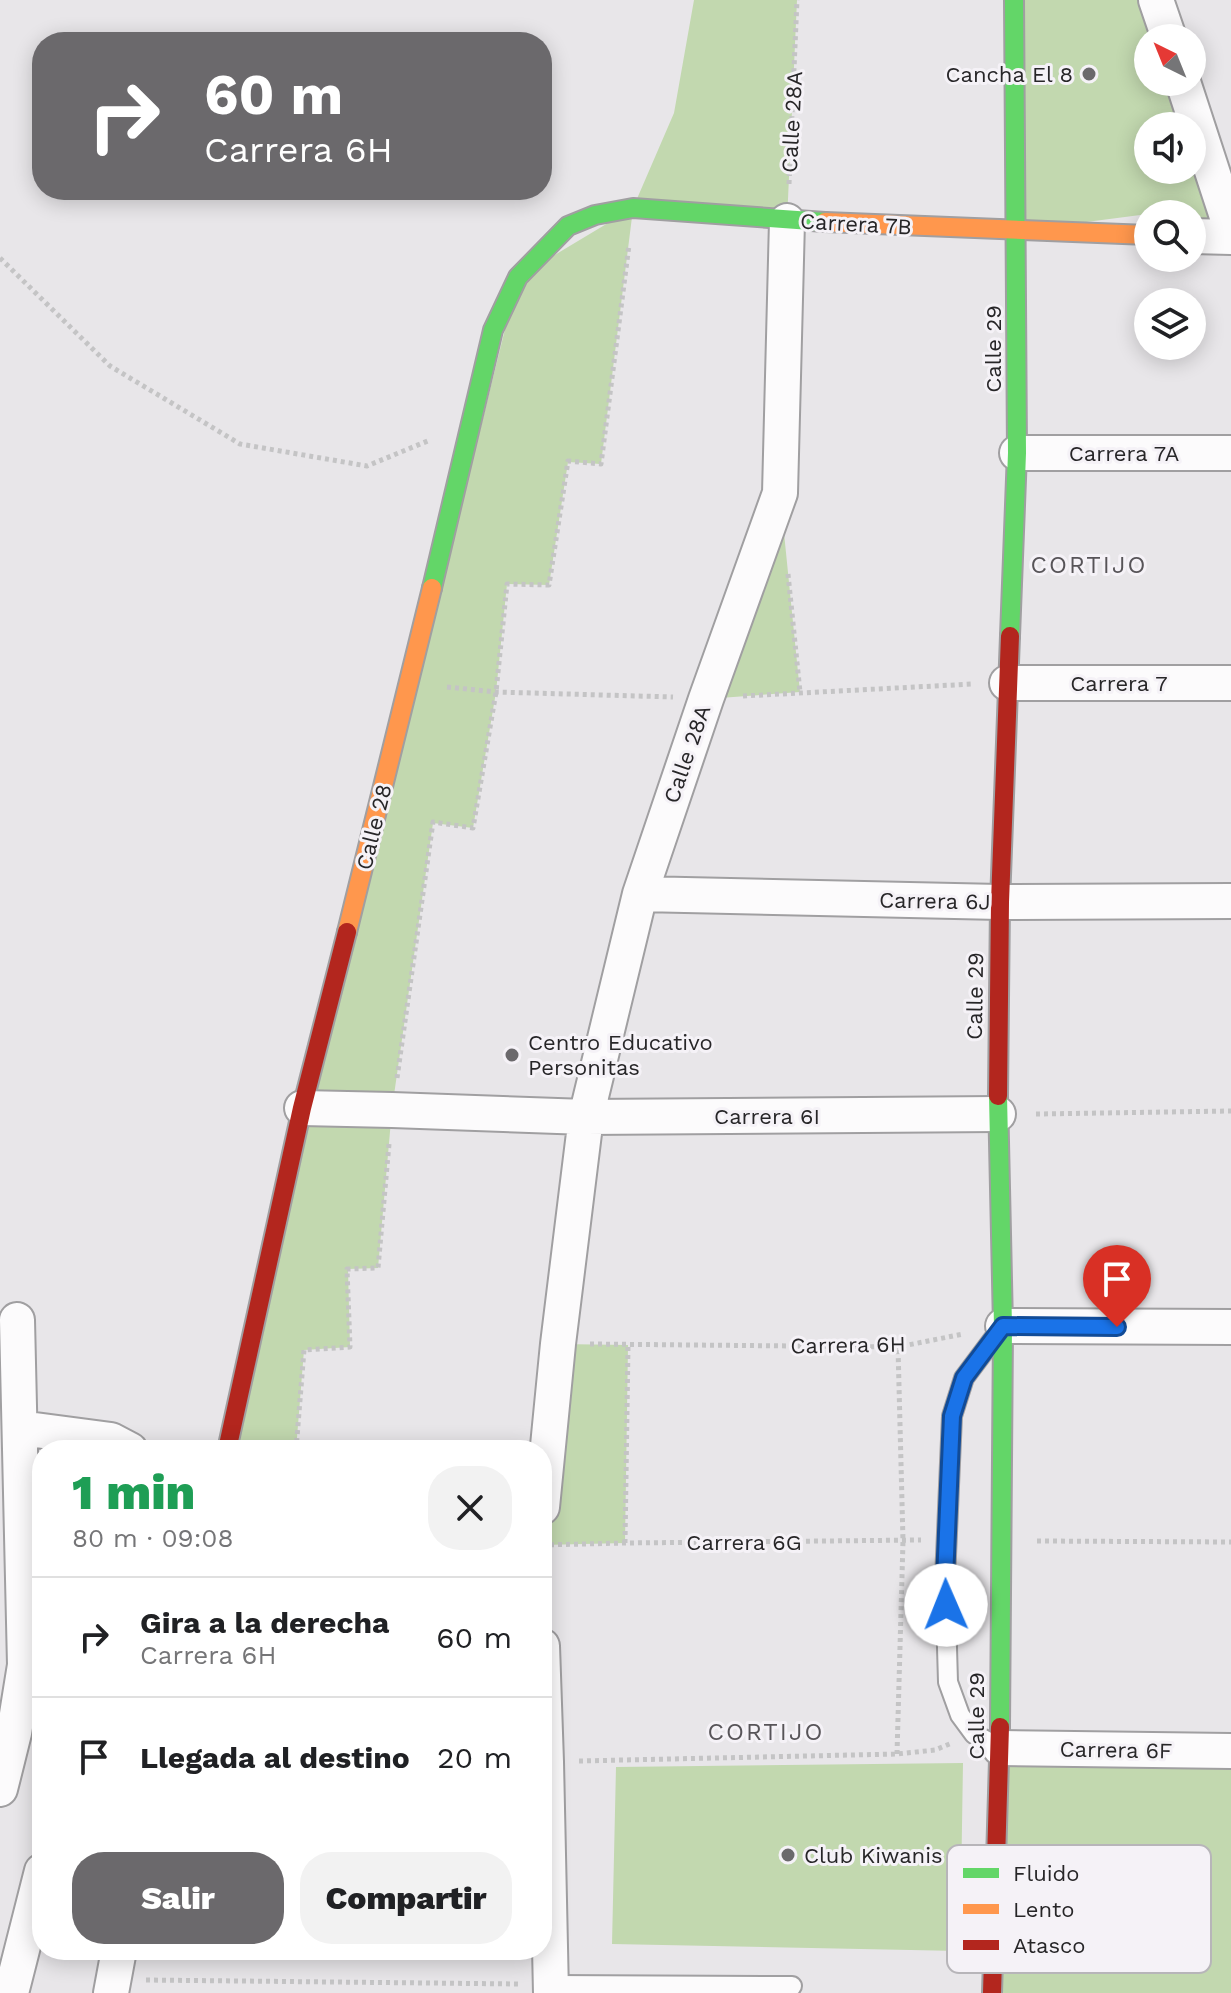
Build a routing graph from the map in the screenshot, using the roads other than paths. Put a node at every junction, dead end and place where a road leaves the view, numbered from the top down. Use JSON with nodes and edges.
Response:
{"nodes":[{"id":1,"x":1014,"y":0,"type":"edge"},
{"id":2,"x":1156,"y":0,"type":"edge"},
{"id":3,"x":1164,"y":24,"type":"edge"},
{"id":4,"x":1188,"y":96,"type":"edge"},
{"id":5,"x":787,"y":221,"type":"junction"},
{"id":6,"x":568,"y":226,"type":"joint"},
{"id":7,"x":1231,"y":229,"type":"edge"},
{"id":8,"x":1016,"y":231,"type":"junction"},
{"id":9,"x":1134,"y":235,"type":"edge"},
{"id":10,"x":1206,"y":236,"type":"edge"},
{"id":11,"x":1231,"y":237,"type":"edge"},
{"id":12,"x":1017,"y":453,"type":"junction"},
{"id":13,"x":1231,"y":453,"type":"edge"},
{"id":14,"x":1007,"y":683,"type":"junction"},
{"id":15,"x":1231,"y":683,"type":"edge"},
{"id":16,"x":640,"y":894,"type":"junction"},
{"id":17,"x":1231,"y":901,"type":"edge"},
{"id":18,"x":1000,"y":902,"type":"junction"},
{"id":19,"x":302,"y":1108,"type":"junction"},
{"id":20,"x":998,"y":1114,"type":"junction"},
{"id":21,"x":586,"y":1117,"type":"junction"},
{"id":22,"x":17,"y":1320,"type":"dead end"},
{"id":23,"x":1003,"y":1326,"type":"junction"},
{"id":24,"x":1231,"y":1327,"type":"edge"},
{"id":25,"x":20,"y":1428,"type":"junction"},
{"id":26,"x":111,"y":1440,"type":"edge"},
{"id":27,"x":229,"y":1440,"type":"edge"},
{"id":28,"x":549,"y":1440,"type":"edge"},
{"id":29,"x":19,"y":1734,"type":"edge"},
{"id":30,"x":987,"y":1741,"type":"junction"},
{"id":31,"x":1231,"y":1751,"type":"edge"},
{"id":32,"x":0,"y":1789,"type":"edge"},
{"id":33,"x":989,"y":1845,"type":"edge"},
{"id":34,"x":32,"y":1910,"type":"edge"},
{"id":35,"x":550,"y":1960,"type":"edge"},
{"id":36,"x":992,"y":1973,"type":"edge"},
{"id":37,"x":792,"y":1986,"type":"dead end"},
{"id":38,"x":551,"y":1989,"type":"edge"},
{"id":39,"x":11,"y":1993,"type":"edge"},
{"id":40,"x":992,"y":1993,"type":"edge"}],
"edges":[{"from":1,"to":8,"type":"street","name":"Calle 29"},
{"from":2,"to":3,"type":"street"},
{"from":4,"to":7,"type":"street"},
{"from":5,"to":6,"type":"street","name":"Carrera 7B"},
{"from":5,"to":8,"type":"street","name":"Carrera 7B"},
{"from":5,"to":16,"type":"street","name":"Calle 28A"},
{"from":6,"to":19,"type":"street","name":"Calle 28"},
{"from":8,"to":9,"type":"street","name":"Carrera 7B"},
{"from":8,"to":12,"type":"street","name":"Calle 29"},
{"from":10,"to":11,"type":"street"},
{"from":12,"to":13,"type":"street","name":"Carrera 7A"},
{"from":12,"to":14,"type":"street","name":"Calle 29"},
{"from":14,"to":15,"type":"street","name":"Carrera 7"},
{"from":14,"to":18,"type":"street","name":"Calle 29"},
{"from":16,"to":18,"type":"street","name":"Carrera 6J"},
{"from":16,"to":21,"type":"street","name":"Calle 28A"},
{"from":17,"to":18,"type":"street","name":"Carrera 6J"},
{"from":18,"to":20,"type":"street","name":"Calle 29"},
{"from":19,"to":21,"type":"street","name":"Carrera 6I"},
{"from":19,"to":27,"type":"street","name":"Calle 28"},
{"from":20,"to":21,"type":"street","name":"Carrera 6I"},
{"from":20,"to":23,"type":"street","name":"Calle 29"},
{"from":21,"to":28,"type":"street","name":"Calle 28A"},
{"from":22,"to":25,"type":"street"},
{"from":23,"to":24,"type":"street"},
{"from":23,"to":30,"type":"street","name":"Calle 29"},
{"from":23,"to":30,"type":"lane"},
{"from":25,"to":26,"type":"street"},
{"from":25,"to":29,"type":"street"},
{"from":29,"to":32,"type":"street"},
{"from":30,"to":31,"type":"street","name":"Carrera 6F"},
{"from":30,"to":33,"type":"street","name":"Calle 29"},
{"from":34,"to":39,"type":"street"},
{"from":35,"to":38,"type":"street"},
{"from":36,"to":40,"type":"street","name":"Calle 29"},
{"from":37,"to":38,"type":"lane"}]}
